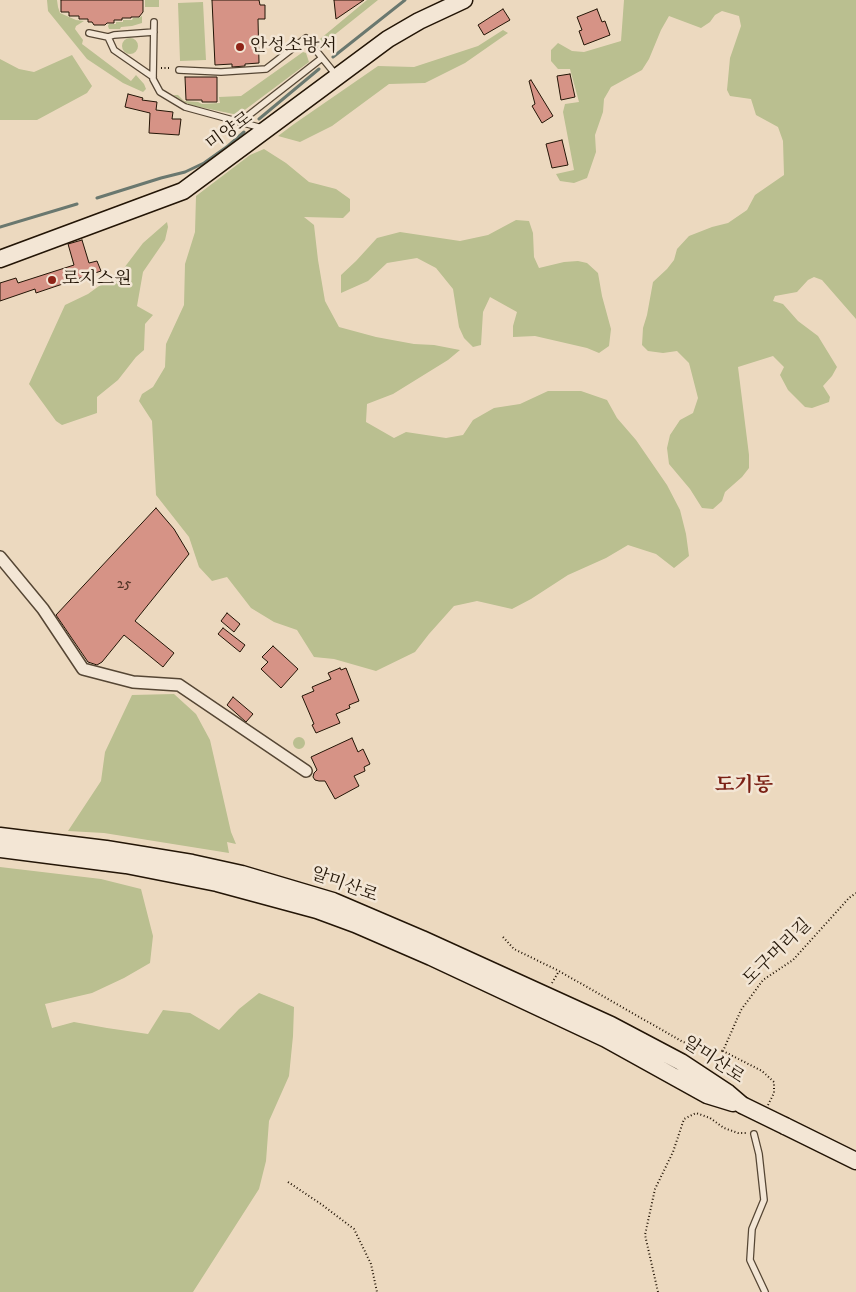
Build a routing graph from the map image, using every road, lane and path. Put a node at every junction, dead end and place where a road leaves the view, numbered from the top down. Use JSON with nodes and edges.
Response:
{"nodes":[{"id":1,"x":464,"y":0,"type":"edge"},
{"id":2,"x":154,"y":22,"type":"dead end"},
{"id":3,"x":154,"y":32,"type":"junction"},
{"id":4,"x":89,"y":33,"type":"dead end"},
{"id":5,"x":108,"y":37,"type":"junction"},
{"id":6,"x":322,"y":58,"type":"junction"},
{"id":7,"x":154,"y":68,"type":"junction"},
{"id":8,"x":179,"y":70,"type":"joint"},
{"id":9,"x":153,"y":77,"type":"junction"},
{"id":10,"x":338,"y":77,"type":"junction"},
{"id":11,"x":240,"y":122,"type":"junction"},
{"id":12,"x":266,"y":130,"type":"junction"},
{"id":13,"x":0,"y":259,"type":"edge"},
{"id":14,"x":0,"y":557,"type":"edge"},
{"id":15,"x":306,"y":772,"type":"dead end"},
{"id":16,"x":0,"y":836,"type":"edge"},
{"id":17,"x":0,"y":849,"type":"edge"},
{"id":18,"x":856,"y":893,"type":"edge"},
{"id":19,"x":503,"y":937,"type":"dead end"},
{"id":20,"x":559,"y":971,"type":"junction"},
{"id":21,"x":552,"y":984,"type":"dead end"},
{"id":22,"x":724,"y":1051,"type":"junction"},
{"id":23,"x":742,"y":1105,"type":"junction"},
{"id":24,"x":766,"y":1109,"type":"dead end"},
{"id":25,"x":754,"y":1134,"type":"joint"},
{"id":26,"x":856,"y":1161,"type":"edge"},
{"id":27,"x":288,"y":1182,"type":"dead end"},
{"id":28,"x":377,"y":1292,"type":"edge"},
{"id":29,"x":658,"y":1292,"type":"edge"},
{"id":30,"x":765,"y":1292,"type":"edge"}],
"edges":[{"from":1,"to":10,"type":"main road","name":"미양로"},
{"from":2,"to":3,"type":"lane"},
{"from":3,"to":5,"type":"lane"},
{"from":3,"to":7,"type":"lane"},
{"from":4,"to":5,"type":"lane"},
{"from":5,"to":9,"type":"lane"},
{"from":6,"to":8,"type":"lane"},
{"from":6,"to":10,"type":"lane"},
{"from":6,"to":11,"type":"lane"},
{"from":7,"to":8,"type":"path"},
{"from":7,"to":9,"type":"lane"},
{"from":9,"to":11,"type":"lane"},
{"from":10,"to":12,"type":"main road","name":"미양로"},
{"from":11,"to":12,"type":"lane"},
{"from":12,"to":13,"type":"main road","name":"미양로"},
{"from":14,"to":15,"type":"street"},
{"from":16,"to":23,"type":"main road","name":"알미산로"},
{"from":17,"to":23,"type":"main road","name":"알미산로"},
{"from":18,"to":22,"type":"path","name":"도구머리길"},
{"from":19,"to":20,"type":"path"},
{"from":20,"to":21,"type":"path"},
{"from":20,"to":22,"type":"path"},
{"from":22,"to":24,"type":"path"},
{"from":23,"to":26,"type":"main road","bridge":true},
{"from":25,"to":29,"type":"path"},
{"from":25,"to":30,"type":"lane"},
{"from":27,"to":28,"type":"path"}]}
